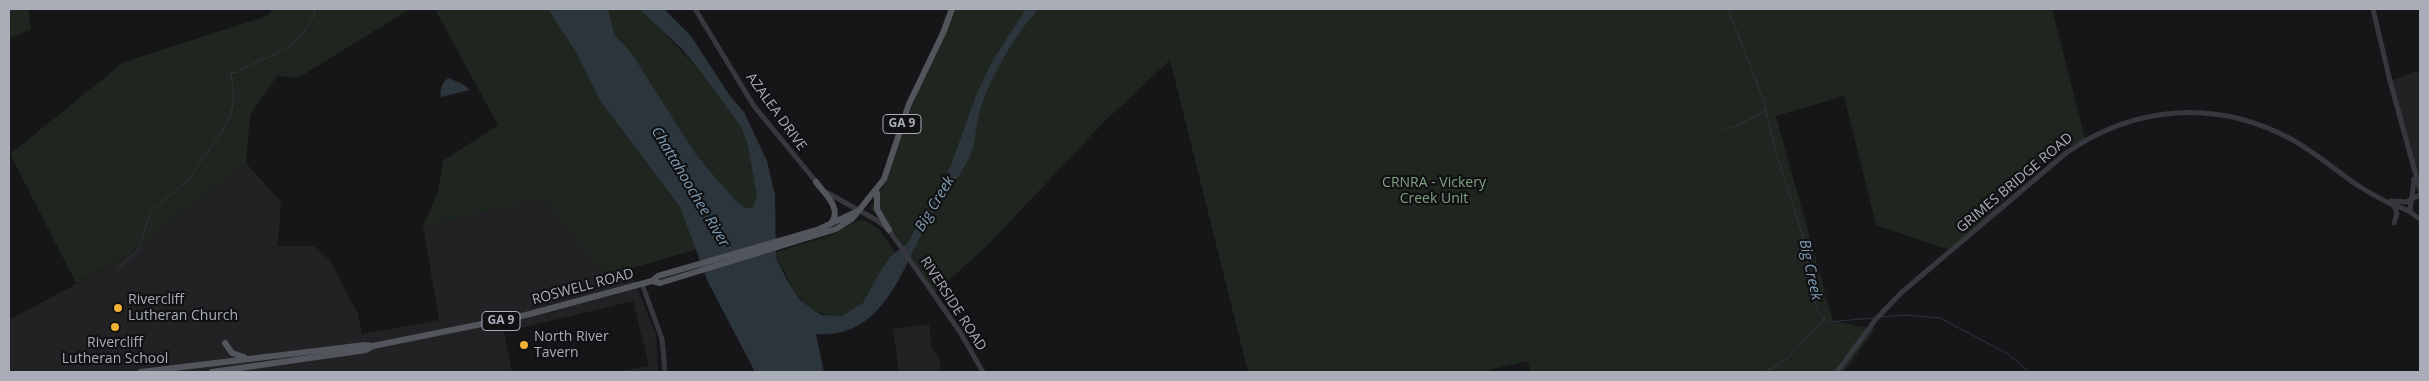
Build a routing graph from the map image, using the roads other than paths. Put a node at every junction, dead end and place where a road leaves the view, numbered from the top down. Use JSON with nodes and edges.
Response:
{"nodes":[{"id":1,"x":695,"y":9,"type":"edge"},
{"id":2,"x":952,"y":9,"type":"edge"},
{"id":3,"x":2373,"y":9,"type":"edge"},
{"id":4,"x":2414,"y":174,"type":"junction"},
{"id":5,"x":816,"y":182,"type":"junction"},
{"id":6,"x":880,"y":187,"type":"junction"},
{"id":7,"x":2420,"y":190,"type":"edge"},
{"id":8,"x":2420,"y":195,"type":"edge"},
{"id":9,"x":2411,"y":199,"type":"junction"},
{"id":10,"x":2386,"y":201,"type":"junction"},
{"id":11,"x":2394,"y":205,"type":"junction"},
{"id":12,"x":2409,"y":210,"type":"junction"},
{"id":13,"x":858,"y":211,"type":"junction"},
{"id":14,"x":2420,"y":218,"type":"edge"},
{"id":15,"x":2394,"y":223,"type":"dead end"},
{"id":16,"x":830,"y":224,"type":"junction"},
{"id":17,"x":889,"y":230,"type":"junction"},
{"id":18,"x":691,"y":270,"type":"junction"},
{"id":19,"x":642,"y":284,"type":"junction"},
{"id":20,"x":224,"y":343,"type":"dead end"},
{"id":21,"x":373,"y":346,"type":"junction"},
{"id":22,"x":248,"y":358,"type":"junction"},
{"id":23,"x":219,"y":362,"type":"junction"},
{"id":24,"x":141,"y":372,"type":"edge"},
{"id":25,"x":212,"y":372,"type":"edge"},
{"id":26,"x":221,"y":372,"type":"edge"},
{"id":27,"x":665,"y":372,"type":"edge"},
{"id":28,"x":983,"y":372,"type":"edge"},
{"id":29,"x":1838,"y":372,"type":"edge"}],
"edges":[{"from":1,"to":5,"type":"street","name":"AZALEA DRIVE"},
{"from":2,"to":6,"type":"main road","number":"GA 9"},
{"from":3,"to":4,"type":"street"},
{"from":4,"to":7,"type":"street"},
{"from":4,"to":9,"type":"street"},
{"from":5,"to":13,"type":"street","name":"AZALEA DRIVE"},
{"from":5,"to":16,"type":"main road"},
{"from":6,"to":13,"type":"main road","number":"GA 9"},
{"from":6,"to":17,"type":"main road"},
{"from":8,"to":9,"type":"street"},
{"from":9,"to":10,"type":"street"},
{"from":9,"to":12,"type":"street"},
{"from":10,"to":11,"type":"street","name":"GRIMES BRIDGE ROAD"},
{"from":10,"to":29,"type":"street","name":"GRIMES BRIDGE ROAD"},
{"from":11,"to":12,"type":"street","name":"GRIMES BRIDGE ROAD"},
{"from":11,"to":15,"type":"street"},
{"from":12,"to":14,"type":"street","name":"GRIMES BRIDGE ROAD"},
{"from":13,"to":16,"type":"main road","number":"GA 9"},
{"from":13,"to":17,"type":"street","name":"RIVERSIDE ROAD"},
{"from":13,"to":18,"type":"main road","number":"GA 9"},
{"from":16,"to":18,"type":"main road","number":"GA 9"},
{"from":17,"to":28,"type":"street","name":"RIVERSIDE ROAD"},
{"from":18,"to":19,"type":"main road","name":"ROSWELL ROAD","number":"GA 9"},
{"from":19,"to":21,"type":"main road","name":"ROSWELL ROAD","number":"GA 9"},
{"from":19,"to":27,"type":"street"},
{"from":20,"to":22,"type":"main road"},
{"from":21,"to":22,"type":"main road","name":"ROSWELL ROAD","number":"GA 9"},
{"from":21,"to":26,"type":"main road","name":"ROSWELL ROAD","number":"GA 9"},
{"from":22,"to":23,"type":"main road","name":"ROSWELL ROAD","number":"GA 9"},
{"from":23,"to":24,"type":"main road","name":"ROSWELL ROAD","number":"GA 9"},
{"from":23,"to":25,"type":"street"},
{"from":23,"to":26,"type":"street"},
{"from":25,"to":26,"type":"main road","name":"ROSWELL ROAD","number":"GA 9"}]}
